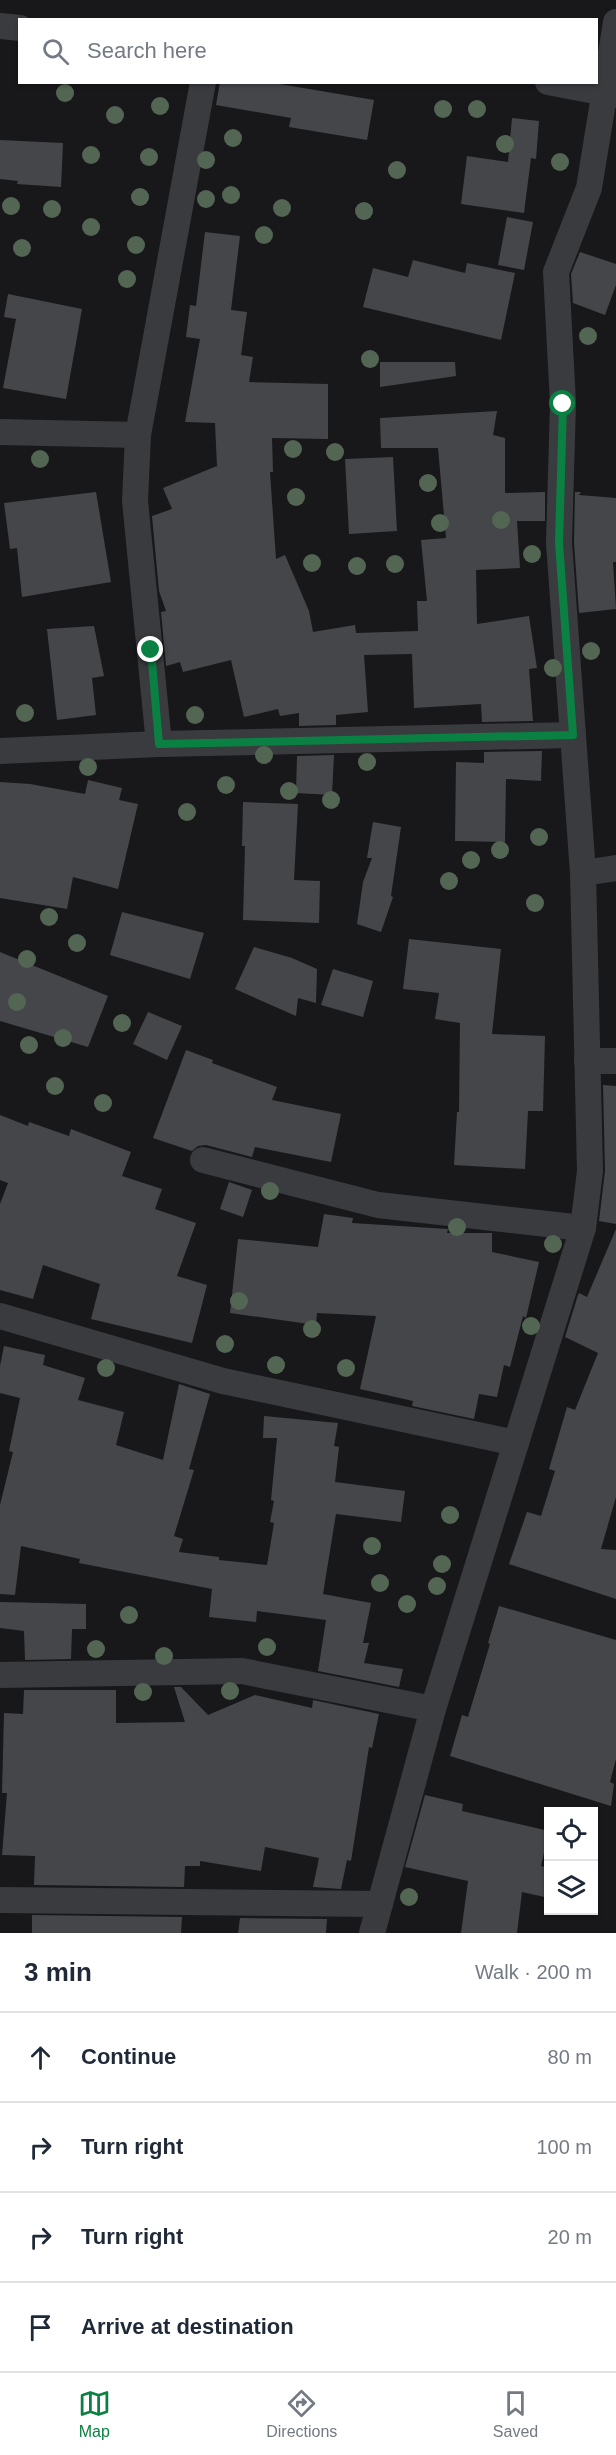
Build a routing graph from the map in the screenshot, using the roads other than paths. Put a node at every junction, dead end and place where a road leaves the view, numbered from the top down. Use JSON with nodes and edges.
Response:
{"nodes":[{"id":1,"x":616,"y":22,"type":"edge"},
{"id":2,"x":0,"y":26,"type":"edge"},
{"id":3,"x":18,"y":28,"type":"edge"},
{"id":4,"x":203,"y":84,"type":"edge"},
{"id":5,"x":558,"y":84,"type":"edge"},
{"id":6,"x":611,"y":94,"type":"edge"},
{"id":7,"x":0,"y":432,"type":"edge"},
{"id":8,"x":138,"y":435,"type":"junction"},
{"id":9,"x":573,"y":735,"type":"junction"},
{"id":10,"x":159,"y":744,"type":"junction"},
{"id":11,"x":0,"y":751,"type":"edge"},
{"id":12,"x":616,"y":868,"type":"edge"},
{"id":13,"x":583,"y":873,"type":"junction"},
{"id":14,"x":587,"y":1061,"type":"junction"},
{"id":15,"x":616,"y":1062,"type":"edge"},
{"id":16,"x":203,"y":1160,"type":"dead end"},
{"id":17,"x":583,"y":1228,"type":"junction"},
{"id":18,"x":0,"y":1316,"type":"edge"},
{"id":19,"x":516,"y":1443,"type":"junction"},
{"id":20,"x":0,"y":1675,"type":"edge"},
{"id":21,"x":433,"y":1708,"type":"junction"},
{"id":22,"x":0,"y":1900,"type":"edge"},
{"id":23,"x":380,"y":1904,"type":"junction"},
{"id":24,"x":372,"y":1933,"type":"edge"}],
"edges":[{"from":1,"to":6,"type":"street"},
{"from":2,"to":3,"type":"street"},
{"from":4,"to":8,"type":"street"},
{"from":5,"to":6,"type":"street"},
{"from":6,"to":9,"type":"street"},
{"from":7,"to":8,"type":"street"},
{"from":8,"to":10,"type":"street"},
{"from":9,"to":10,"type":"street"},
{"from":9,"to":13,"type":"street"},
{"from":10,"to":11,"type":"street"},
{"from":12,"to":13,"type":"street"},
{"from":13,"to":14,"type":"street"},
{"from":14,"to":15,"type":"street"},
{"from":14,"to":17,"type":"street"},
{"from":16,"to":17,"type":"street"},
{"from":17,"to":19,"type":"street"},
{"from":18,"to":19,"type":"street"},
{"from":19,"to":21,"type":"street"},
{"from":20,"to":21,"type":"street"},
{"from":21,"to":23,"type":"street"},
{"from":22,"to":23,"type":"street"},
{"from":23,"to":24,"type":"street"}]}
